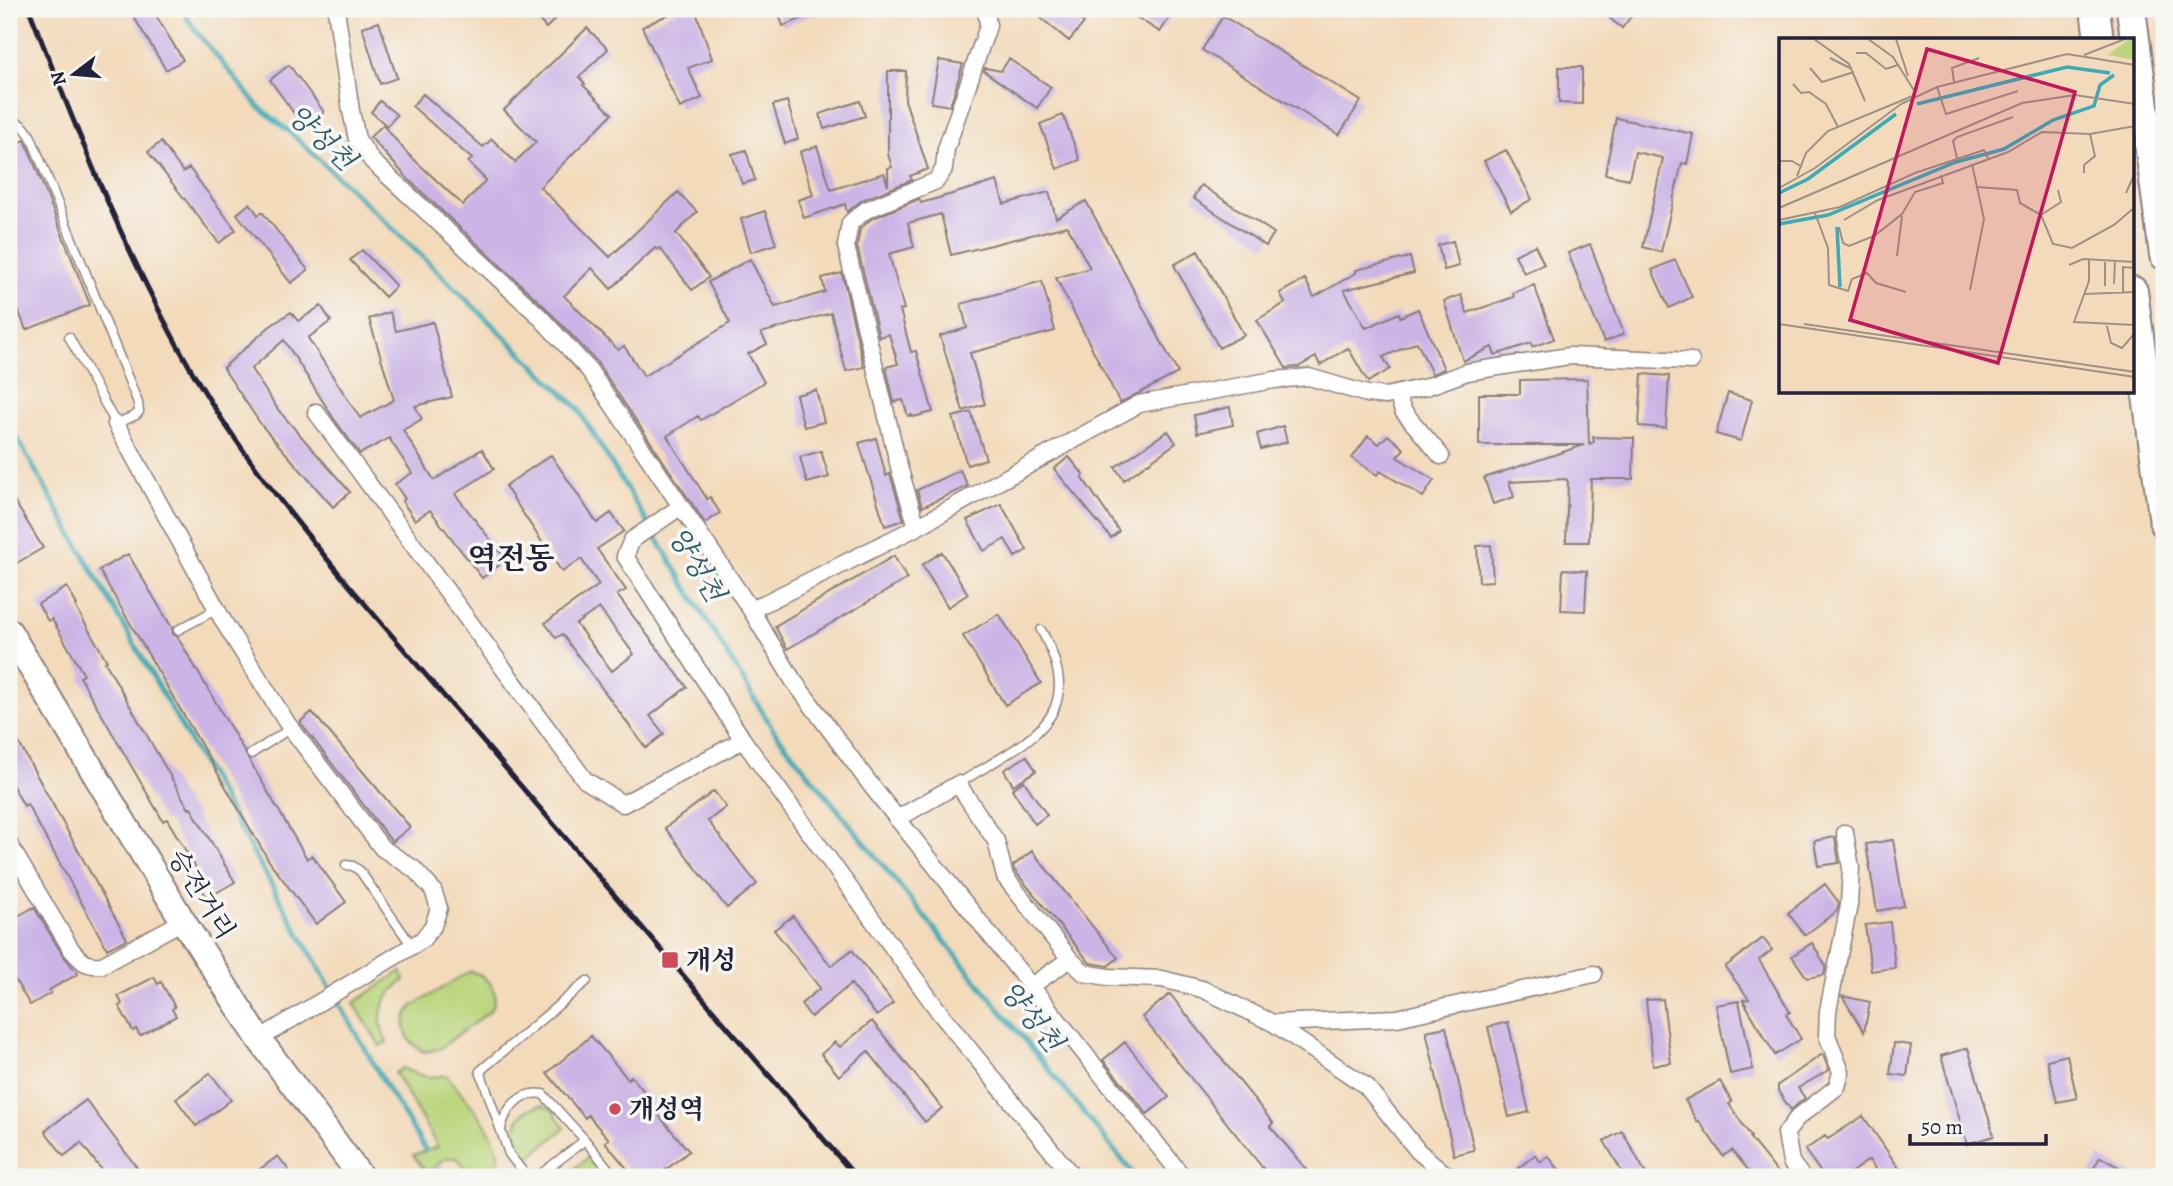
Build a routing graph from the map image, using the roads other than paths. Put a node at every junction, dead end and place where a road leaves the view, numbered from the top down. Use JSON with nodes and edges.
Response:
{"nodes":[{"id":1,"x":336,"y":9,"type":"edge"},
{"id":2,"x":986,"y":9,"type":"edge"},
{"id":3,"x":2095,"y":9,"type":"edge"},
{"id":4,"x":2132,"y":9,"type":"edge"},
{"id":5,"x":2099,"y":38,"type":"edge"},
{"id":6,"x":9,"y":121,"type":"edge"},
{"id":7,"x":2164,"y":255,"type":"edge"},
{"id":8,"x":2134,"y":298,"type":"edge"},
{"id":9,"x":69,"y":337,"type":"dead end"},
{"id":10,"x":1691,"y":361,"type":"dead end"},
{"id":11,"x":1396,"y":394,"type":"junction"},
{"id":12,"x":316,"y":412,"type":"dead end"},
{"id":13,"x":116,"y":424,"type":"junction"},
{"id":14,"x":1441,"y":456,"type":"dead end"},
{"id":15,"x":680,"y":507,"type":"junction"},
{"id":16,"x":2164,"y":523,"type":"edge"},
{"id":17,"x":917,"y":527,"type":"junction"},
{"id":18,"x":216,"y":609,"type":"junction"},
{"id":19,"x":751,"y":610,"type":"junction"},
{"id":20,"x":1041,"y":630,"type":"dead end"},
{"id":21,"x":178,"y":631,"type":"dead end"},
{"id":22,"x":9,"y":632,"type":"edge"},
{"id":23,"x":290,"y":728,"type":"junction"},
{"id":24,"x":743,"y":740,"type":"junction"},
{"id":25,"x":251,"y":754,"type":"dead end"},
{"id":26,"x":958,"y":784,"type":"junction"},
{"id":27,"x":897,"y":819,"type":"junction"},
{"id":28,"x":1845,"y":833,"type":"dead end"},
{"id":29,"x":9,"y":844,"type":"edge"},
{"id":30,"x":346,"y":865,"type":"dead end"},
{"id":31,"x":183,"y":921,"type":"junction"},
{"id":32,"x":412,"y":946,"type":"junction"},
{"id":33,"x":1070,"y":959,"type":"junction"},
{"id":34,"x":1594,"y":974,"type":"dead end"},
{"id":35,"x":587,"y":981,"type":"dead end"},
{"id":36,"x":1030,"y":987,"type":"junction"},
{"id":37,"x":1273,"y":1023,"type":"junction"},
{"id":38,"x":259,"y":1039,"type":"junction"},
{"id":39,"x":501,"y":1130,"type":"junction"},
{"id":40,"x":585,"y":1140,"type":"junction"},
{"id":41,"x":361,"y":1177,"type":"edge"},
{"id":42,"x":527,"y":1177,"type":"edge"},
{"id":43,"x":537,"y":1177,"type":"edge"},
{"id":44,"x":615,"y":1177,"type":"edge"},
{"id":45,"x":1073,"y":1177,"type":"edge"},
{"id":46,"x":1183,"y":1177,"type":"edge"},
{"id":47,"x":1455,"y":1177,"type":"edge"},
{"id":48,"x":1802,"y":1177,"type":"edge"}],
"edges":[{"from":1,"to":15,"type":"street"},
{"from":2,"to":17,"type":"street"},
{"from":3,"to":5,"type":"highway"},
{"from":4,"to":7,"type":"highway"},
{"from":6,"to":13,"type":"lane"},
{"from":8,"to":16,"type":"highway"},
{"from":9,"to":13,"type":"lane"},
{"from":10,"to":11,"type":"street"},
{"from":11,"to":14,"type":"street"},
{"from":11,"to":17,"type":"street"},
{"from":12,"to":24,"type":"street"},
{"from":13,"to":18,"type":"street"},
{"from":15,"to":19,"type":"street"},
{"from":15,"to":24,"type":"street"},
{"from":17,"to":19,"type":"street"},
{"from":18,"to":21,"type":"lane"},
{"from":18,"to":23,"type":"street"},
{"from":19,"to":27,"type":"street"},
{"from":20,"to":26,"type":"lane"},
{"from":22,"to":31,"type":"main road","name":"승전거리"},
{"from":23,"to":25,"type":"lane"},
{"from":23,"to":32,"type":"street"},
{"from":24,"to":45,"type":"street"},
{"from":26,"to":27,"type":"street"},
{"from":26,"to":33,"type":"street"},
{"from":27,"to":36,"type":"street"},
{"from":28,"to":48,"type":"street"},
{"from":29,"to":31,"type":"street"},
{"from":30,"to":32,"type":"lane"},
{"from":31,"to":38,"type":"main road","name":"승전거리"},
{"from":32,"to":38,"type":"street"},
{"from":33,"to":36,"type":"street"},
{"from":33,"to":37,"type":"street"},
{"from":34,"to":37,"type":"street"},
{"from":35,"to":39,"type":"lane"},
{"from":36,"to":46,"type":"street"},
{"from":37,"to":47,"type":"street"},
{"from":38,"to":41,"type":"main road","name":"승전거리"},
{"from":39,"to":40,"type":"lane"},
{"from":39,"to":42,"type":"lane"},
{"from":40,"to":43,"type":"lane"},
{"from":40,"to":44,"type":"lane"}]}
